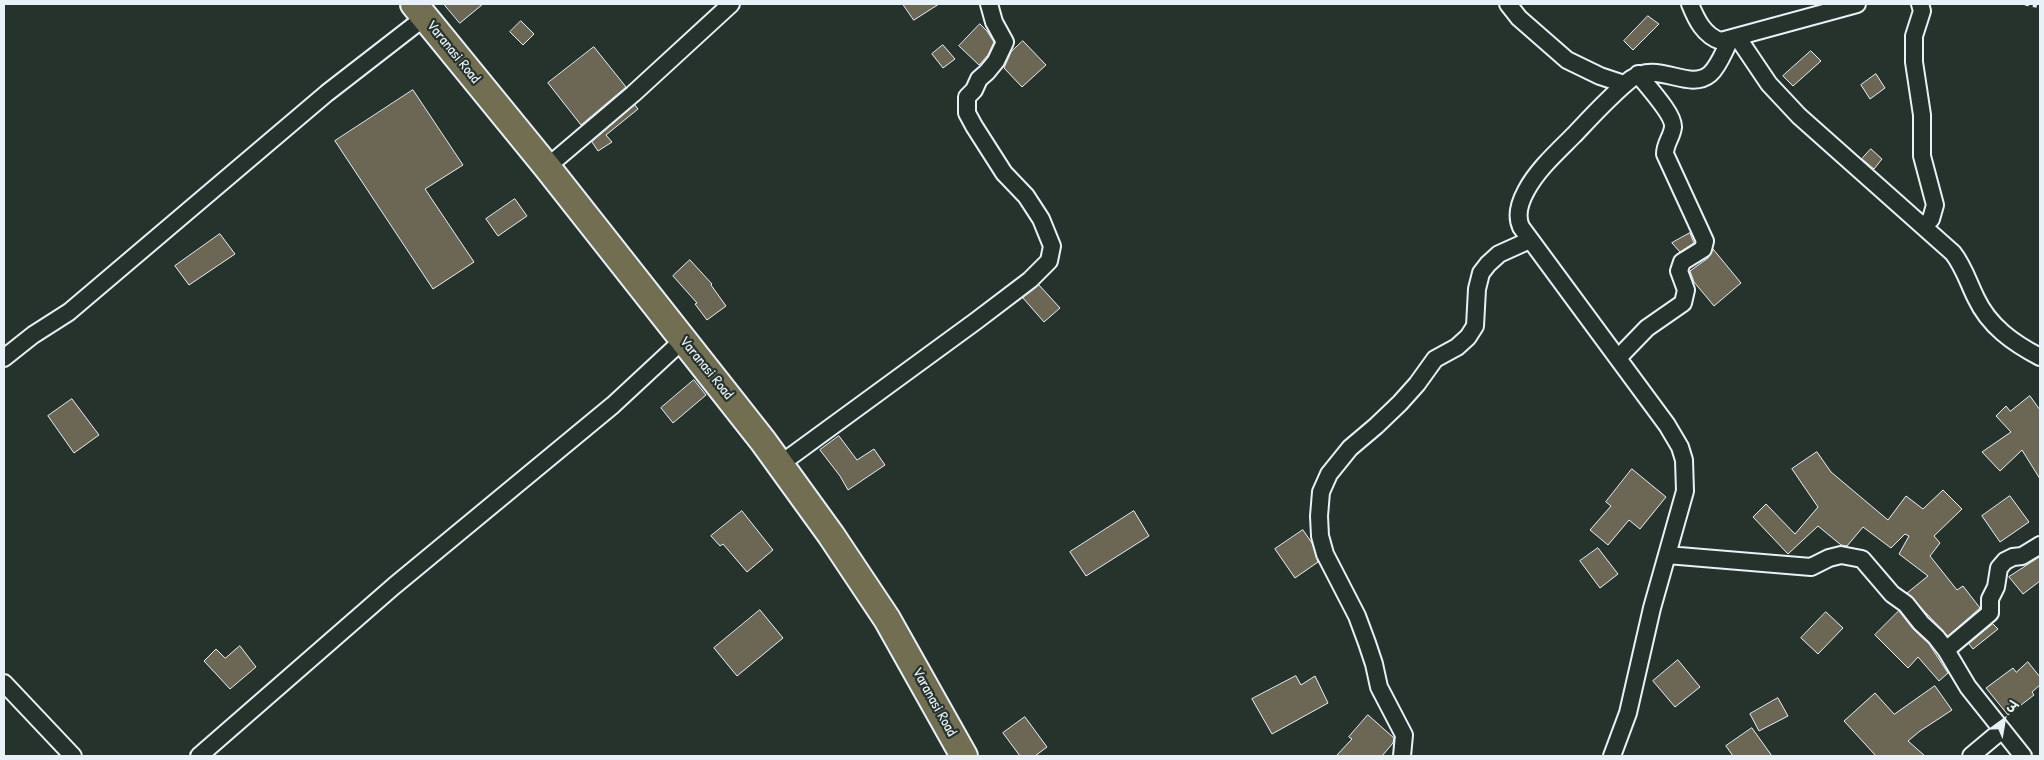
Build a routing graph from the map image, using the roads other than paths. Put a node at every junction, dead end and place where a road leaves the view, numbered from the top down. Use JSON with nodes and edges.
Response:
{"nodes":[{"id":1,"x":731,"y":4,"type":"edge"},
{"id":2,"x":989,"y":4,"type":"edge"},
{"id":3,"x":1508,"y":4,"type":"edge"},
{"id":4,"x":1690,"y":4,"type":"edge"},
{"id":5,"x":1857,"y":4,"type":"edge"},
{"id":6,"x":1920,"y":4,"type":"edge"},
{"id":7,"x":420,"y":10,"type":"edge"},
{"id":8,"x":1734,"y":39,"type":"junction"},
{"id":9,"x":1638,"y":74,"type":"junction"},
{"id":10,"x":1624,"y":84,"type":"junction"},
{"id":11,"x":548,"y":167,"type":"junction"},
{"id":12,"x":1924,"y":226,"type":"junction"},
{"id":13,"x":1530,"y":240,"type":"junction"},
{"id":14,"x":683,"y":340,"type":"junction"},
{"id":15,"x":2040,"y":357,"type":"edge"},
{"id":16,"x":4,"y":358,"type":"edge"},
{"id":17,"x":1618,"y":358,"type":"junction"},
{"id":18,"x":780,"y":465,"type":"junction"},
{"id":19,"x":2040,"y":545,"type":"edge"},
{"id":20,"x":1667,"y":555,"type":"junction"},
{"id":21,"x":1946,"y":650,"type":"junction"},
{"id":22,"x":4,"y":683,"type":"edge"},
{"id":23,"x":2002,"y":730,"type":"junction"},
{"id":24,"x":73,"y":756,"type":"edge"},
{"id":25,"x":199,"y":756,"type":"edge"},
{"id":26,"x":964,"y":756,"type":"edge"},
{"id":27,"x":1402,"y":756,"type":"edge"},
{"id":28,"x":1612,"y":756,"type":"edge"},
{"id":29,"x":1971,"y":756,"type":"edge"},
{"id":30,"x":2023,"y":756,"type":"edge"}],
"edges":[{"from":1,"to":11,"type":"street"},
{"from":2,"to":18,"type":"street"},
{"from":3,"to":10,"type":"street"},
{"from":4,"to":8,"type":"street"},
{"from":5,"to":8,"type":"street"},
{"from":6,"to":12,"type":"street"},
{"from":7,"to":11,"type":"highway","name":"Varanasi Road"},
{"from":7,"to":16,"type":"street"},
{"from":8,"to":9,"type":"street"},
{"from":8,"to":12,"type":"street"},
{"from":9,"to":10,"type":"street"},
{"from":9,"to":17,"type":"street"},
{"from":10,"to":13,"type":"street"},
{"from":11,"to":14,"type":"highway","name":"Varanasi Road"},
{"from":12,"to":15,"type":"street"},
{"from":13,"to":17,"type":"street"},
{"from":13,"to":27,"type":"street"},
{"from":14,"to":18,"type":"highway","name":"Varanasi Road"},
{"from":14,"to":25,"type":"street"},
{"from":17,"to":20,"type":"street"},
{"from":18,"to":26,"type":"highway","name":"Varanasi Road"},
{"from":19,"to":21,"type":"street"},
{"from":20,"to":21,"type":"street"},
{"from":20,"to":28,"type":"street"},
{"from":21,"to":23,"type":"street"},
{"from":22,"to":24,"type":"street"},
{"from":23,"to":29,"type":"street"},
{"from":23,"to":30,"type":"street"}]}
